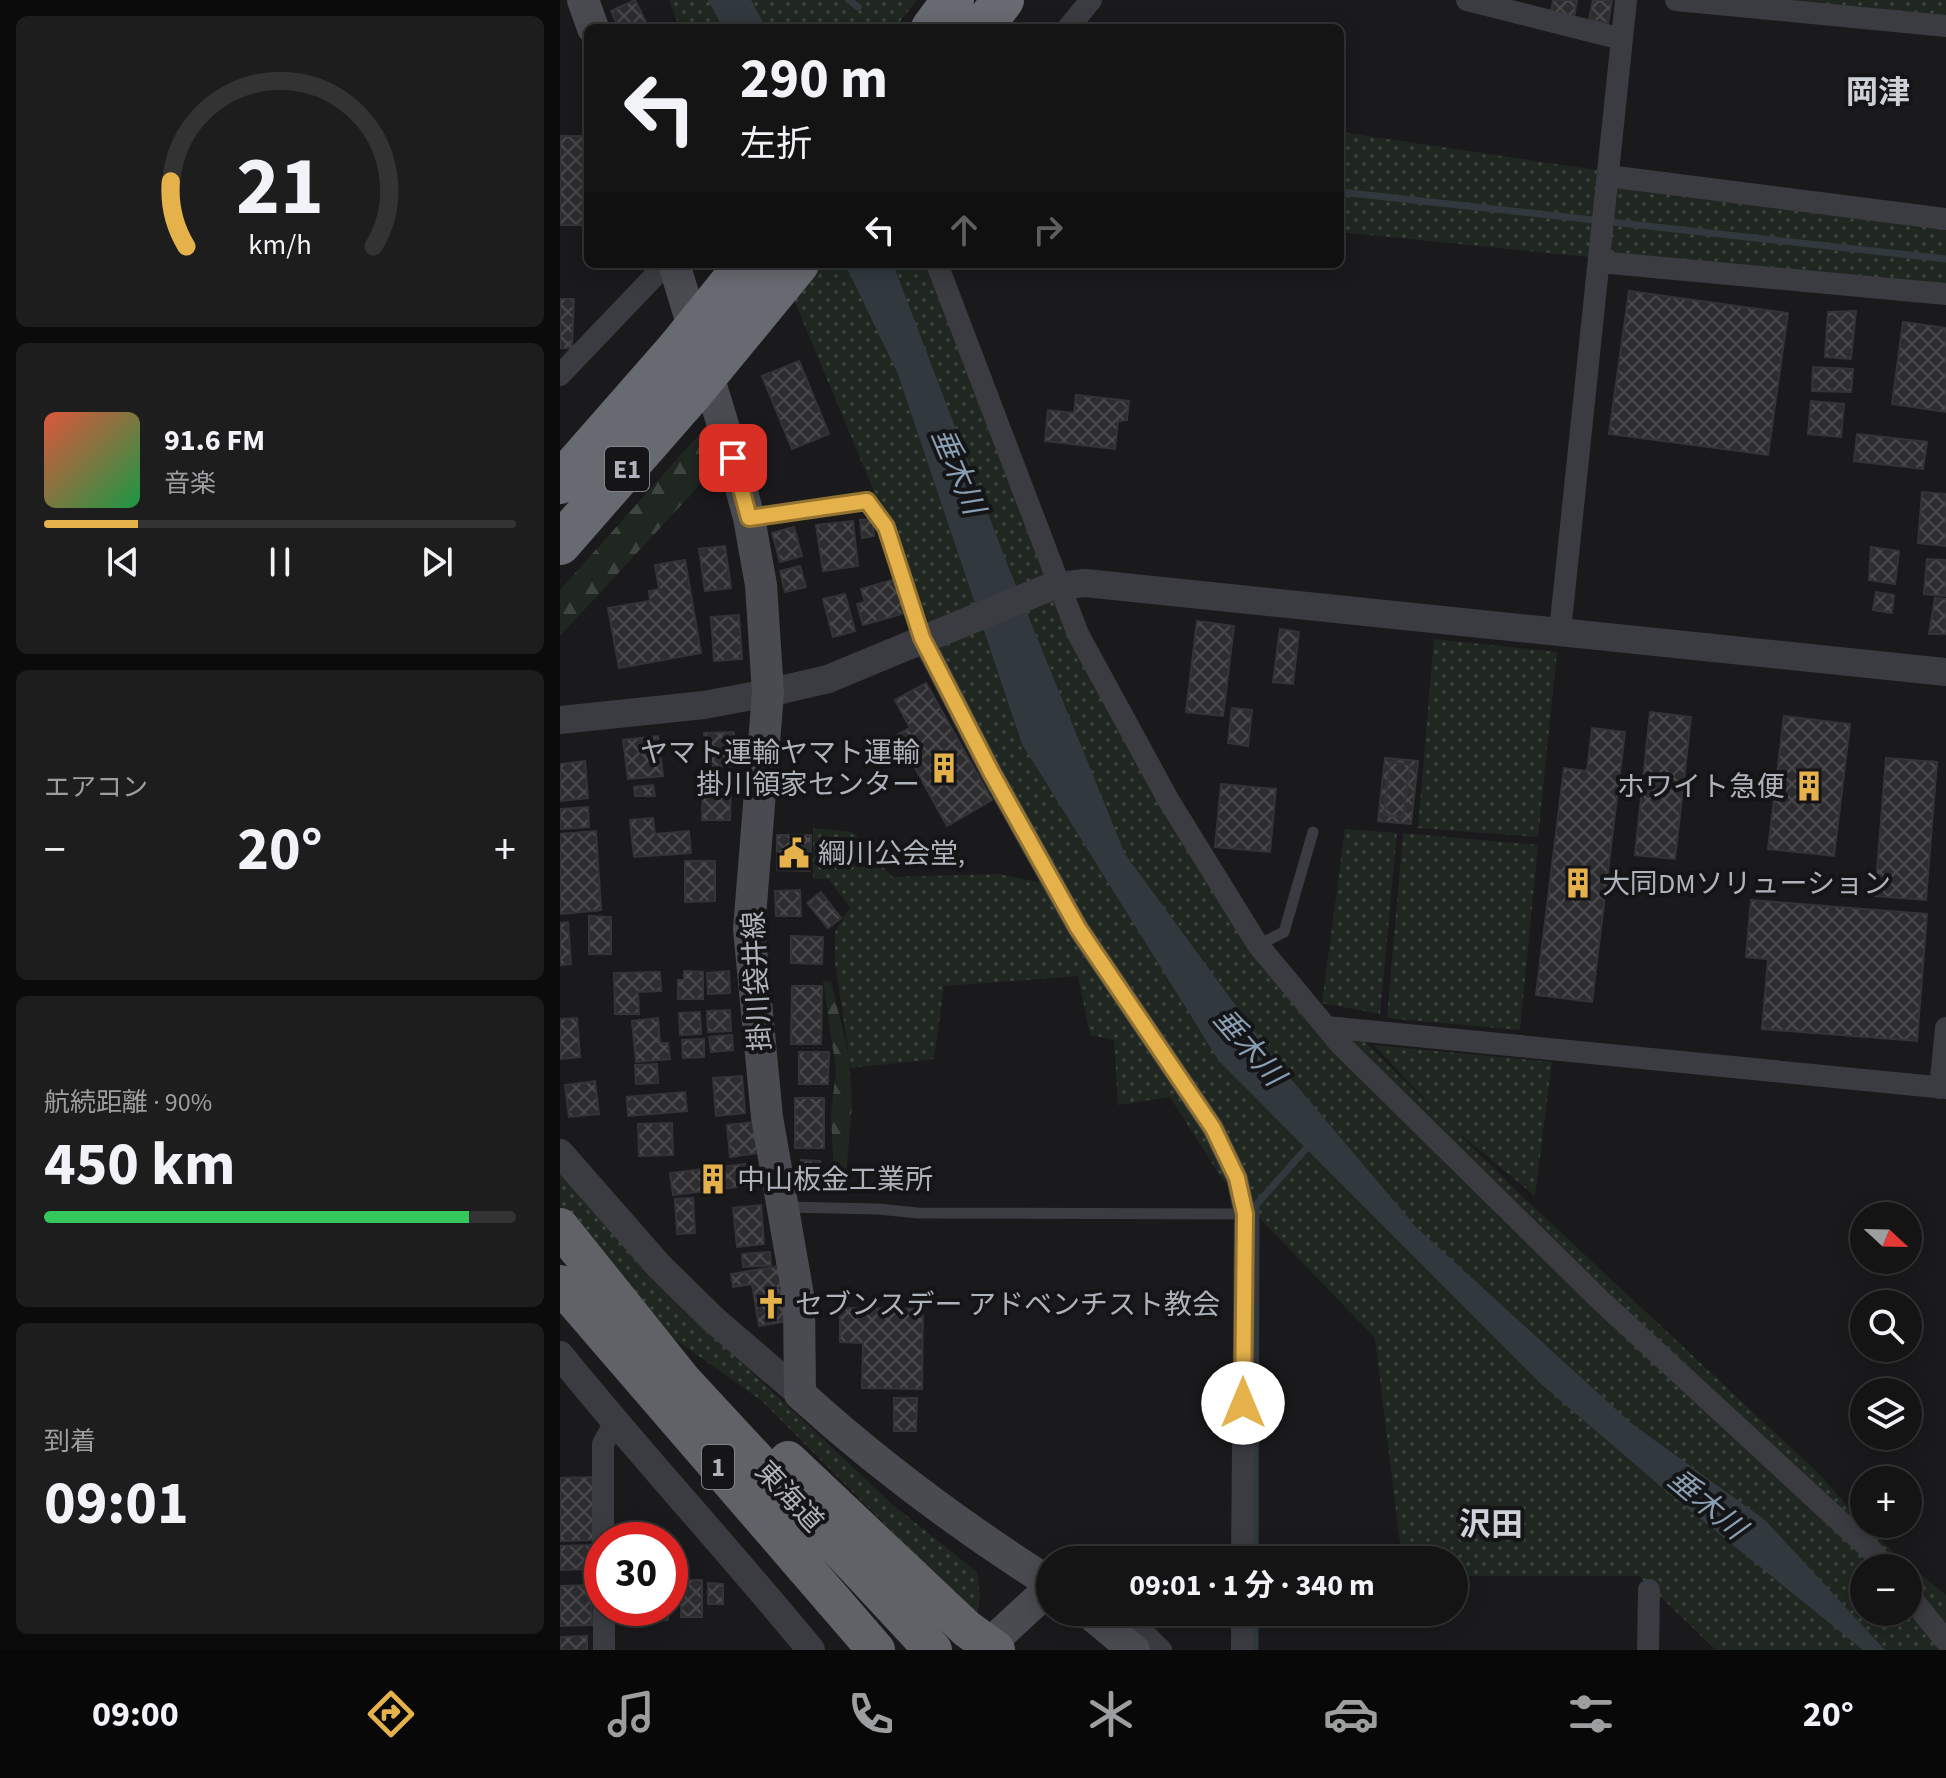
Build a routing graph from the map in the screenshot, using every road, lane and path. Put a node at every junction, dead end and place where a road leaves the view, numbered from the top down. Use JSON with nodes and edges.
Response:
{"nodes":[{"id":1,"x":583,"y":0,"type":"edge"},
{"id":2,"x":1003,"y":0,"type":"edge"},
{"id":3,"x":1091,"y":0,"type":"edge"},
{"id":4,"x":1467,"y":0,"type":"edge"},
{"id":5,"x":1626,"y":0,"type":"edge"},
{"id":6,"x":1676,"y":0,"type":"edge"},
{"id":7,"x":592,"y":24,"type":"edge"},
{"id":8,"x":985,"y":24,"type":"edge"},
{"id":9,"x":1071,"y":24,"type":"edge"},
{"id":10,"x":1946,"y":26,"type":"edge"},
{"id":11,"x":1622,"y":39,"type":"junction"},
{"id":12,"x":1607,"y":182,"type":"junction"},
{"id":13,"x":1946,"y":219,"type":"edge"},
{"id":14,"x":1600,"y":251,"type":"junction"},
{"id":15,"x":662,"y":268,"type":"edge"},
{"id":16,"x":675,"y":268,"type":"edge"},
{"id":17,"x":743,"y":268,"type":"edge"},
{"id":18,"x":795,"y":268,"type":"edge"},
{"id":19,"x":938,"y":268,"type":"edge"},
{"id":20,"x":1946,"y":294,"type":"edge"},
{"id":21,"x":560,"y":375,"type":"edge"},
{"id":22,"x":560,"y":483,"type":"edge"},
{"id":23,"x":749,"y":518,"type":"junction"},
{"id":24,"x":560,"y":544,"type":"edge"},
{"id":25,"x":1055,"y":586,"type":"junction"},
{"id":26,"x":1560,"y":631,"type":"junction"},
{"id":27,"x":931,"y":635,"type":"junction"},
{"id":28,"x":1946,"y":672,"type":"edge"},
{"id":29,"x":768,"y":693,"type":"junction"},
{"id":30,"x":560,"y":720,"type":"edge"},
{"id":31,"x":1313,"y":832,"type":"dead end"},
{"id":32,"x":1258,"y":945,"type":"junction"},
{"id":33,"x":1326,"y":1027,"type":"junction"},
{"id":34,"x":1946,"y":1028,"type":"edge"},
{"id":35,"x":1943,"y":1088,"type":"edge"},
{"id":36,"x":560,"y":1153,"type":"edge"},
{"id":37,"x":781,"y":1207,"type":"junction"},
{"id":38,"x":1245,"y":1214,"type":"junction"},
{"id":39,"x":560,"y":1227,"type":"edge"},
{"id":40,"x":560,"y":1284,"type":"edge"},
{"id":41,"x":620,"y":1302,"type":"junction"},
{"id":42,"x":560,"y":1355,"type":"edge"},
{"id":43,"x":800,"y":1394,"type":"junction"},
{"id":44,"x":615,"y":1422,"type":"junction"},
{"id":45,"x":603,"y":1522,"type":"edge"},
{"id":46,"x":1242,"y":1546,"type":"edge"},
{"id":47,"x":1874,"y":1554,"type":"edge"},
{"id":48,"x":1036,"y":1575,"type":"edge"},
{"id":49,"x":1649,"y":1590,"type":"dead end"},
{"id":50,"x":1036,"y":1597,"type":"edge"},
{"id":51,"x":1922,"y":1611,"type":"edge"},
{"id":52,"x":604,"y":1626,"type":"edge"},
{"id":53,"x":1105,"y":1626,"type":"edge"},
{"id":54,"x":1136,"y":1626,"type":"edge"},
{"id":55,"x":1242,"y":1626,"type":"edge"},
{"id":56,"x":1946,"y":1641,"type":"edge"},
{"id":57,"x":982,"y":1643,"type":"edge"},
{"id":58,"x":604,"y":1650,"type":"edge"},
{"id":59,"x":811,"y":1650,"type":"edge"},
{"id":60,"x":876,"y":1650,"type":"edge"},
{"id":61,"x":933,"y":1650,"type":"edge"},
{"id":62,"x":1134,"y":1650,"type":"edge"},
{"id":63,"x":1161,"y":1650,"type":"edge"},
{"id":64,"x":1242,"y":1650,"type":"edge"},
{"id":65,"x":1648,"y":1650,"type":"edge"}],
"edges":[{"from":1,"to":7,"type":"main road"},
{"from":2,"to":8,"type":"highway"},
{"from":3,"to":9,"type":"street"},
{"from":4,"to":11,"type":"street"},
{"from":5,"to":11,"type":"street"},
{"from":6,"to":10,"type":"street"},
{"from":11,"to":12,"type":"street"},
{"from":12,"to":13,"type":"street"},
{"from":12,"to":14,"type":"street"},
{"from":14,"to":20,"type":"street"},
{"from":14,"to":26,"type":"street"},
{"from":15,"to":21,"type":"street"},
{"from":16,"to":23,"type":"main road","name":"掛川袋井線"},
{"from":17,"to":22,"type":"highway","number":"E1","bridge":true},
{"from":18,"to":24,"type":"highway","number":"E1","bridge":true},
{"from":19,"to":25,"type":"street"},
{"from":23,"to":27,"type":"lane"},
{"from":23,"to":29,"type":"main road","name":"掛川袋井線"},
{"from":25,"to":26,"type":"street"},
{"from":25,"to":27,"type":"street"},
{"from":25,"to":32,"type":"street"},
{"from":26,"to":28,"type":"street"},
{"from":27,"to":29,"type":"street"},
{"from":27,"to":38,"type":"street"},
{"from":29,"to":30,"type":"street"},
{"from":29,"to":37,"type":"main road","name":"掛川袋井線"},
{"from":31,"to":32,"type":"lane"},
{"from":32,"to":33,"type":"street"},
{"from":33,"to":35,"type":"street"},
{"from":33,"to":47,"type":"street"},
{"from":34,"to":35,"type":"street"},
{"from":36,"to":43,"type":"street"},
{"from":37,"to":38,"type":"lane"},
{"from":37,"to":43,"type":"main road","name":"掛川袋井線"},
{"from":38,"to":46,"type":"street"},
{"from":39,"to":41,"type":"highway","name":"東海道","number":"1"},
{"from":40,"to":60,"type":"highway","name":"東海道","number":"1"},
{"from":41,"to":57,"type":"highway","number":"1"},
{"from":41,"to":61,"type":"highway","name":"東海道","number":"1"},
{"from":42,"to":44,"type":"street"},
{"from":43,"to":48,"type":"main road"},
{"from":44,"to":45,"type":"street"},
{"from":44,"to":59,"type":"street"},
{"from":49,"to":65,"type":"street"},
{"from":50,"to":57,"type":"main road"},
{"from":51,"to":56,"type":"street"},
{"from":52,"to":58,"type":"street"},
{"from":53,"to":62,"type":"main road"},
{"from":54,"to":63,"type":"street"},
{"from":55,"to":64,"type":"street"}]}
